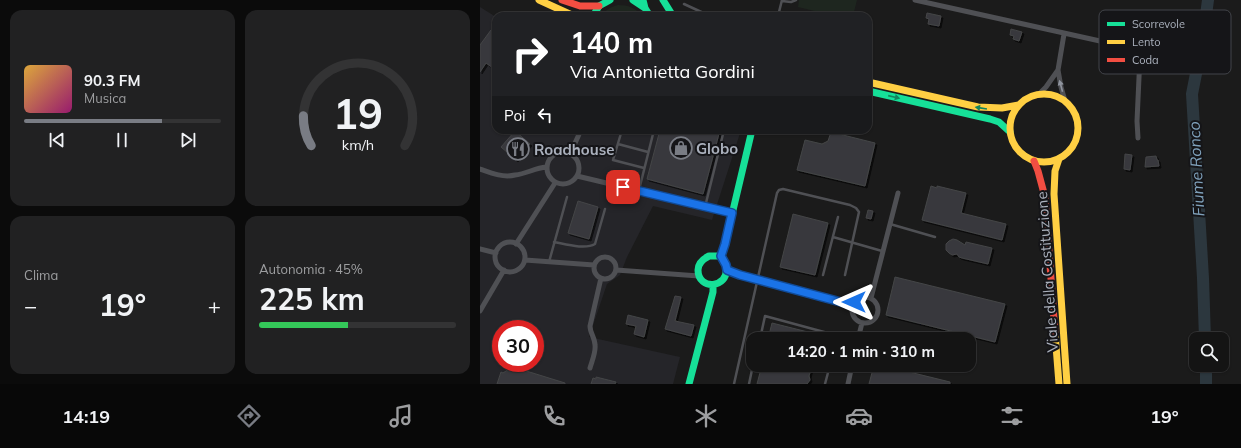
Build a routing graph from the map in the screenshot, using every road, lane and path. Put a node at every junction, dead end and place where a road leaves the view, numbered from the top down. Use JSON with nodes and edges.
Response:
{"nodes":[{"id":1,"x":539,"y":0,"type":"edge"},
{"id":2,"x":562,"y":0,"type":"edge"},
{"id":3,"x":610,"y":0,"type":"edge"},
{"id":4,"x":633,"y":0,"type":"edge"},
{"id":5,"x":663,"y":0,"type":"edge"},
{"id":6,"x":782,"y":0,"type":"edge"},
{"id":7,"x":796,"y":0,"type":"edge"},
{"id":8,"x":916,"y":0,"type":"edge"},
{"id":9,"x":644,"y":4,"type":"edge"},
{"id":10,"x":684,"y":4,"type":"dead end"},
{"id":11,"x":599,"y":6,"type":"junction"},
{"id":12,"x":565,"y":12,"type":"edge"},
{"id":13,"x":595,"y":12,"type":"edge"},
{"id":14,"x":670,"y":12,"type":"edge"},
{"id":15,"x":701,"y":12,"type":"edge"},
{"id":16,"x":779,"y":12,"type":"edge"},
{"id":17,"x":1064,"y":34,"type":"junction"},
{"id":18,"x":1099,"y":41,"type":"edge"},
{"id":19,"x":1058,"y":70,"type":"junction"},
{"id":20,"x":1139,"y":74,"type":"edge"},
{"id":21,"x":872,"y":83,"type":"edge"},
{"id":22,"x":872,"y":92,"type":"edge"},
{"id":23,"x":1038,"y":95,"type":"junction"},
{"id":24,"x":1065,"y":101,"type":"junction"},
{"id":25,"x":1019,"y":105,"type":"junction"},
{"id":26,"x":1010,"y":132,"type":"junction"},
{"id":27,"x":579,"y":134,"type":"edge"},
{"id":28,"x":621,"y":134,"type":"edge"},
{"id":29,"x":653,"y":134,"type":"edge"},
{"id":30,"x":723,"y":134,"type":"edge"},
{"id":31,"x":751,"y":134,"type":"edge"},
{"id":32,"x":1138,"y":138,"type":"dead end"},
{"id":33,"x":618,"y":144,"type":"junction"},
{"id":34,"x":648,"y":152,"type":"junction"},
{"id":35,"x":570,"y":154,"type":"junction"},
{"id":36,"x":1059,"y":159,"type":"junction"},
{"id":37,"x":1034,"y":161,"type":"junction"},
{"id":38,"x":546,"y":167,"type":"junction"},
{"id":39,"x":644,"y":168,"type":"junction"},
{"id":40,"x":480,"y":169,"type":"edge"},
{"id":41,"x":577,"y":176,"type":"junction"},
{"id":42,"x":555,"y":183,"type":"junction"},
{"id":43,"x":639,"y":191,"type":"junction"},
{"id":44,"x":898,"y":193,"type":"dead end"},
{"id":45,"x":567,"y":197,"type":"dead end"},
{"id":46,"x":705,"y":207,"type":"junction"},
{"id":47,"x":605,"y":209,"type":"dead end"},
{"id":48,"x":732,"y":213,"type":"junction"},
{"id":49,"x":838,"y":217,"type":"dead end"},
{"id":50,"x":890,"y":224,"type":"junction"},
{"id":51,"x":833,"y":236,"type":"junction"},
{"id":52,"x":935,"y":237,"type":"dead end"},
{"id":53,"x":554,"y":242,"type":"junction"},
{"id":54,"x":852,"y":242,"type":"junction"},
{"id":55,"x":516,"y":244,"type":"junction"},
{"id":56,"x":480,"y":249,"type":"edge"},
{"id":57,"x":883,"y":251,"type":"junction"},
{"id":58,"x":496,"y":253,"type":"junction"},
{"id":59,"x":721,"y":256,"type":"junction"},
{"id":60,"x":525,"y":260,"type":"junction"},
{"id":61,"x":549,"y":262,"type":"junction"},
{"id":62,"x":594,"y":265,"type":"junction"},
{"id":63,"x":504,"y":270,"type":"junction"},
{"id":64,"x":616,"y":270,"type":"junction"},
{"id":65,"x":727,"y":270,"type":"junction"},
{"id":66,"x":823,"y":275,"type":"dead end"},
{"id":67,"x":845,"y":275,"type":"dead end"},
{"id":68,"x":699,"y":276,"type":"junction"},
{"id":69,"x":601,"y":278,"type":"junction"},
{"id":70,"x":758,"y":280,"type":"junction"},
{"id":71,"x":713,"y":285,"type":"junction"},
{"id":72,"x":870,"y":298,"type":"junction"},
{"id":73,"x":852,"y":305,"type":"junction"},
{"id":74,"x":480,"y":311,"type":"edge"},
{"id":75,"x":862,"y":323,"type":"junction"},
{"id":76,"x":762,"y":332,"type":"edge"},
{"id":77,"x":819,"y":332,"type":"edge"},
{"id":78,"x":860,"y":332,"type":"edge"},
{"id":79,"x":590,"y":368,"type":"dead end"},
{"id":80,"x":751,"y":372,"type":"edge"},
{"id":81,"x":828,"y":372,"type":"edge"},
{"id":82,"x":851,"y":372,"type":"edge"},
{"id":83,"x":689,"y":384,"type":"edge"},
{"id":84,"x":734,"y":384,"type":"edge"},
{"id":85,"x":748,"y":384,"type":"edge"},
{"id":86,"x":825,"y":384,"type":"edge"},
{"id":87,"x":848,"y":384,"type":"edge"},
{"id":88,"x":1059,"y":384,"type":"edge"},
{"id":89,"x":1067,"y":384,"type":"edge"}],
"edges":[{"from":1,"to":12,"type":"main road"},
{"from":2,"to":11,"type":"main road"},
{"from":3,"to":11,"type":"main road"},
{"from":4,"to":9,"type":"main road"},
{"from":5,"to":14,"type":"main road"},
{"from":6,"to":7,"type":"lane"},
{"from":6,"to":16,"type":"lane"},
{"from":8,"to":17,"type":"street"},
{"from":10,"to":15,"type":"lane"},
{"from":11,"to":13,"type":"main road"},
{"from":17,"to":18,"type":"street"},
{"from":17,"to":19,"type":"street"},
{"from":19,"to":23,"type":"street"},
{"from":24,"to":19,"type":"street","one_way":true},
{"from":20,"to":32,"type":"street"},
{"from":25,"to":21,"type":"main road","one_way":true},
{"from":22,"to":26,"type":"main road","one_way":true},
{"from":23,"to":24,"type":"main road"},
{"from":23,"to":25,"type":"main road"},
{"from":24,"to":36,"type":"main road"},
{"from":25,"to":26,"type":"main road"},
{"from":26,"to":37,"type":"main road"},
{"from":27,"to":35,"type":"street"},
{"from":28,"to":33,"type":"lane"},
{"from":29,"to":34,"type":"lane"},
{"from":30,"to":46,"type":"lane"},
{"from":31,"to":48,"type":"main road"},
{"from":33,"to":34,"type":"lane"},
{"from":33,"to":39,"type":"lane"},
{"from":34,"to":39,"type":"lane"},
{"from":35,"to":38,"type":"street"},
{"from":35,"to":41,"type":"street"},
{"from":36,"to":37,"type":"main road"},
{"from":36,"to":89,"type":"main road","name":"Viale della Costituzione"},
{"from":37,"to":88,"type":"main road","name":"Viale della Costituzione"},
{"from":38,"to":40,"type":"street"},
{"from":38,"to":42,"type":"street"},
{"from":39,"to":43,"type":"lane"},
{"from":41,"to":42,"type":"street"},
{"from":41,"to":43,"type":"street"},
{"from":42,"to":55,"type":"street"},
{"from":43,"to":46,"type":"street"},
{"from":44,"to":50,"type":"street"},
{"from":45,"to":53,"type":"lane"},
{"from":46,"to":48,"type":"street"},
{"from":47,"to":53,"type":"lane"},
{"from":48,"to":59,"type":"main road"},
{"from":49,"to":51,"type":"lane"},
{"from":50,"to":52,"type":"lane"},
{"from":50,"to":57,"type":"street"},
{"from":51,"to":54,"type":"lane"},
{"from":51,"to":66,"type":"lane"},
{"from":53,"to":61,"type":"lane"},
{"from":54,"to":57,"type":"lane"},
{"from":54,"to":67,"type":"lane"},
{"from":54,"to":70,"type":"lane"},
{"from":55,"to":58,"type":"street"},
{"from":55,"to":60,"type":"street"},
{"from":56,"to":58,"type":"street"},
{"from":57,"to":72,"type":"street"},
{"from":58,"to":63,"type":"street"},
{"from":59,"to":65,"type":"main road"},
{"from":59,"to":68,"type":"main road"},
{"from":60,"to":61,"type":"street"},
{"from":60,"to":63,"type":"street"},
{"from":61,"to":62,"type":"street"},
{"from":62,"to":64,"type":"street"},
{"from":62,"to":69,"type":"street"},
{"from":63,"to":74,"type":"street"},
{"from":64,"to":68,"type":"street"},
{"from":64,"to":69,"type":"street"},
{"from":65,"to":70,"type":"street"},
{"from":65,"to":71,"type":"main road"},
{"from":68,"to":71,"type":"main road"},
{"from":69,"to":79,"type":"street"},
{"from":70,"to":73,"type":"street"},
{"from":70,"to":84,"type":"lane"},
{"from":71,"to":83,"type":"main road"},
{"from":72,"to":73,"type":"street"},
{"from":72,"to":75,"type":"street"},
{"from":73,"to":75,"type":"street"},
{"from":75,"to":78,"type":"street"},
{"from":76,"to":77,"type":"lane"},
{"from":80,"to":85,"type":"lane"},
{"from":81,"to":86,"type":"lane"},
{"from":82,"to":87,"type":"street"}]}
